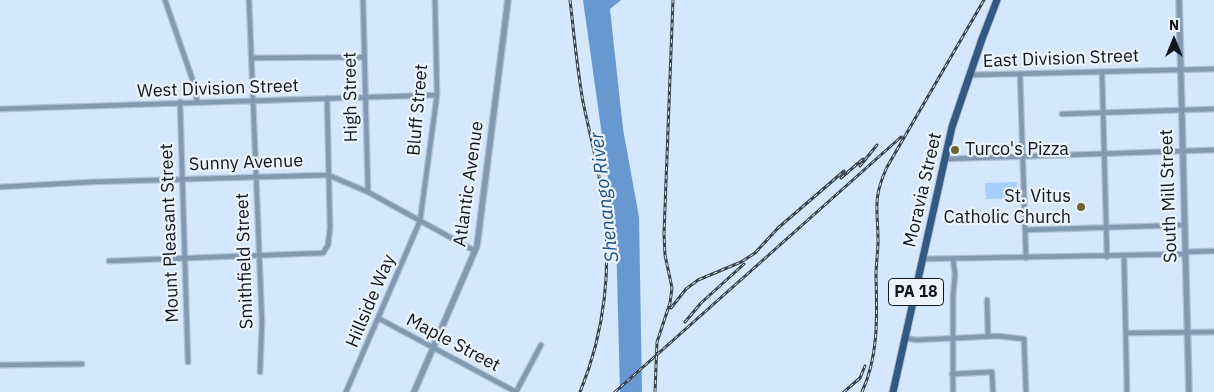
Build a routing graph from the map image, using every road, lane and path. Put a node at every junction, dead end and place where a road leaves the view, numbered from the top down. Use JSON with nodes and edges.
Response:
{"nodes":[{"id":1,"x":165,"y":0,"type":"edge"},
{"id":2,"x":249,"y":0,"type":"edge"},
{"id":3,"x":362,"y":0,"type":"edge"},
{"id":4,"x":434,"y":0,"type":"edge"},
{"id":5,"x":508,"y":0,"type":"edge"},
{"id":6,"x":998,"y":0,"type":"edge"},
{"id":7,"x":1179,"y":0,"type":"edge"},
{"id":8,"x":364,"y":57,"type":"junction"},
{"id":9,"x":252,"y":58,"type":"junction"},
{"id":10,"x":1214,"y":68,"type":"edge"},
{"id":11,"x":1181,"y":70,"type":"junction"},
{"id":12,"x":1102,"y":72,"type":"junction"},
{"id":13,"x":1020,"y":74,"type":"junction"},
{"id":14,"x":969,"y":75,"type":"junction"},
{"id":15,"x":437,"y":95,"type":"junction"},
{"id":16,"x":364,"y":97,"type":"junction"},
{"id":17,"x":326,"y":98,"type":"junction"},
{"id":18,"x":180,"y":102,"type":"junction"},
{"id":19,"x":197,"y":102,"type":"junction"},
{"id":20,"x":254,"y":102,"type":"junction"},
{"id":21,"x":1214,"y":109,"type":"edge"},
{"id":22,"x":0,"y":110,"type":"edge"},
{"id":23,"x":1182,"y":110,"type":"junction"},
{"id":24,"x":1103,"y":112,"type":"junction"},
{"id":25,"x":1062,"y":114,"type":"dead end"},
{"id":26,"x":1214,"y":150,"type":"edge"},
{"id":27,"x":1183,"y":151,"type":"junction"},
{"id":28,"x":1104,"y":154,"type":"junction"},
{"id":29,"x":1022,"y":156,"type":"junction"},
{"id":30,"x":945,"y":159,"type":"junction"},
{"id":31,"x":328,"y":175,"type":"junction"},
{"id":32,"x":257,"y":177,"type":"junction"},
{"id":33,"x":182,"y":179,"type":"junction"},
{"id":34,"x":0,"y":187,"type":"edge"},
{"id":35,"x":368,"y":192,"type":"junction"},
{"id":36,"x":420,"y":221,"type":"junction"},
{"id":37,"x":1185,"y":225,"type":"junction"},
{"id":38,"x":1106,"y":227,"type":"junction"},
{"id":39,"x":1025,"y":230,"type":"junction"},
{"id":40,"x":475,"y":251,"type":"junction"},
{"id":41,"x":1214,"y":251,"type":"edge"},
{"id":42,"x":1186,"y":253,"type":"junction"},
{"id":43,"x":259,"y":256,"type":"junction"},
{"id":44,"x":1124,"y":256,"type":"junction"},
{"id":45,"x":1107,"y":257,"type":"junction"},
{"id":46,"x":185,"y":258,"type":"junction"},
{"id":47,"x":1026,"y":258,"type":"junction"},
{"id":48,"x":923,"y":259,"type":"junction"},
{"id":49,"x":953,"y":259,"type":"junction"},
{"id":50,"x":109,"y":261,"type":"dead end"},
{"id":51,"x":987,"y":300,"type":"dead end"},
{"id":52,"x":378,"y":318,"type":"junction"},
{"id":53,"x":1188,"y":332,"type":"junction"},
{"id":54,"x":1214,"y":332,"type":"edge"},
{"id":55,"x":1126,"y":333,"type":"junction"},
{"id":56,"x":988,"y":336,"type":"junction"},
{"id":57,"x":905,"y":338,"type":"junction"},
{"id":58,"x":952,"y":338,"type":"junction"},
{"id":59,"x":541,"y":345,"type":"dead end"},
{"id":60,"x":433,"y":348,"type":"junction"},
{"id":61,"x":188,"y":362,"type":"dead end"},
{"id":62,"x":82,"y":364,"type":"dead end"},
{"id":63,"x":0,"y":365,"type":"edge"},
{"id":64,"x":260,"y":372,"type":"dead end"},
{"id":65,"x":952,"y":374,"type":"junction"},
{"id":66,"x":346,"y":392,"type":"edge"},
{"id":67,"x":414,"y":392,"type":"edge"},
{"id":68,"x":516,"y":392,"type":"edge"},
{"id":69,"x":893,"y":392,"type":"edge"},
{"id":70,"x":953,"y":392,"type":"edge"},
{"id":71,"x":993,"y":392,"type":"edge"},
{"id":72,"x":1026,"y":392,"type":"edge"},
{"id":73,"x":1127,"y":392,"type":"edge"},
{"id":74,"x":1189,"y":392,"type":"edge"}],
"edges":[{"from":1,"to":19,"type":"street"},
{"from":2,"to":9,"type":"street","name":"Smithfield Street"},
{"from":3,"to":8,"type":"street","name":"High Street"},
{"from":4,"to":15,"type":"street","name":"Bluff Street"},
{"from":5,"to":40,"type":"street","name":"Atlantic Avenue"},
{"from":6,"to":14,"type":"main road","name":"Moravia Street","number":"PA 18"},
{"from":7,"to":11,"type":"street","name":"South Mill Street"},
{"from":8,"to":9,"type":"street"},
{"from":8,"to":16,"type":"street","name":"High Street"},
{"from":9,"to":20,"type":"street","name":"Smithfield Street"},
{"from":10,"to":11,"type":"street","name":"East Division Street"},
{"from":11,"to":12,"type":"street","name":"East Division Street"},
{"from":11,"to":23,"type":"street","name":"South Mill Street"},
{"from":12,"to":13,"type":"street","name":"East Division Street"},
{"from":12,"to":24,"type":"street"},
{"from":13,"to":14,"type":"street","name":"East Division Street"},
{"from":13,"to":29,"type":"street"},
{"from":14,"to":30,"type":"main road","name":"Moravia Street","number":"PA 18"},
{"from":15,"to":16,"type":"street","name":"West Division Street"},
{"from":15,"to":36,"type":"street","name":"Bluff Street"},
{"from":16,"to":17,"type":"street","name":"West Division Street"},
{"from":16,"to":35,"type":"street","name":"High Street"},
{"from":17,"to":20,"type":"street","name":"West Division Street"},
{"from":17,"to":31,"type":"street"},
{"from":18,"to":19,"type":"street","name":"West Division Street"},
{"from":18,"to":22,"type":"street","name":"West Division Street"},
{"from":18,"to":33,"type":"street","name":"Mount Pleasant Street"},
{"from":19,"to":20,"type":"street","name":"West Division Street"},
{"from":20,"to":32,"type":"street","name":"Smithfield Street"},
{"from":21,"to":23,"type":"street"},
{"from":23,"to":24,"type":"street"},
{"from":23,"to":27,"type":"street","name":"South Mill Street"},
{"from":24,"to":25,"type":"street"},
{"from":24,"to":28,"type":"street"},
{"from":26,"to":27,"type":"street"},
{"from":27,"to":28,"type":"street"},
{"from":27,"to":37,"type":"street","name":"South Mill Street"},
{"from":28,"to":29,"type":"street"},
{"from":28,"to":38,"type":"street"},
{"from":29,"to":30,"type":"street"},
{"from":29,"to":39,"type":"street"},
{"from":30,"to":48,"type":"main road","name":"Moravia Street","number":"PA 18"},
{"from":31,"to":32,"type":"street","name":"Sunny Avenue"},
{"from":31,"to":35,"type":"street","name":"Sunny Avenue"},
{"from":31,"to":43,"type":"street"},
{"from":32,"to":33,"type":"street","name":"Sunny Avenue"},
{"from":32,"to":43,"type":"street","name":"Smithfield Street"},
{"from":33,"to":34,"type":"street","name":"Sunny Avenue"},
{"from":33,"to":46,"type":"street","name":"Mount Pleasant Street"},
{"from":35,"to":36,"type":"street","name":"Sunny Avenue"},
{"from":36,"to":40,"type":"street","name":"Sunny Avenue"},
{"from":36,"to":52,"type":"street","name":"Hillside Way"},
{"from":37,"to":38,"type":"street"},
{"from":37,"to":42,"type":"street","name":"South Mill Street"},
{"from":38,"to":39,"type":"street"},
{"from":38,"to":45,"type":"street"},
{"from":39,"to":47,"type":"street"},
{"from":40,"to":60,"type":"street","name":"Atlantic Avenue"},
{"from":41,"to":42,"type":"street"},
{"from":42,"to":44,"type":"street"},
{"from":42,"to":53,"type":"street","name":"South Mill Street"},
{"from":43,"to":46,"type":"street"},
{"from":43,"to":64,"type":"street","name":"Smithfield Street"},
{"from":44,"to":45,"type":"street"},
{"from":44,"to":55,"type":"street"},
{"from":45,"to":47,"type":"street"},
{"from":46,"to":50,"type":"street"},
{"from":46,"to":61,"type":"street","name":"Mount Pleasant Street"},
{"from":47,"to":49,"type":"street"},
{"from":48,"to":49,"type":"street"},
{"from":48,"to":57,"type":"main road","name":"Moravia Street","number":"PA 18"},
{"from":49,"to":58,"type":"street"},
{"from":51,"to":56,"type":"street"},
{"from":52,"to":60,"type":"street","name":"Maple Street"},
{"from":52,"to":66,"type":"street","name":"Hillside Way"},
{"from":53,"to":54,"type":"street"},
{"from":53,"to":55,"type":"street"},
{"from":53,"to":74,"type":"street","name":"South Mill Street"},
{"from":55,"to":73,"type":"street"},
{"from":56,"to":58,"type":"street"},
{"from":56,"to":72,"type":"street"},
{"from":57,"to":58,"type":"street"},
{"from":57,"to":69,"type":"main road","name":"Moravia Street","number":"PA 18"},
{"from":58,"to":65,"type":"street"},
{"from":59,"to":68,"type":"street"},
{"from":60,"to":67,"type":"street","name":"Atlantic Avenue"},
{"from":60,"to":68,"type":"street","name":"Maple Street"},
{"from":62,"to":63,"type":"street"},
{"from":65,"to":70,"type":"street"},
{"from":65,"to":71,"type":"street"}]}
